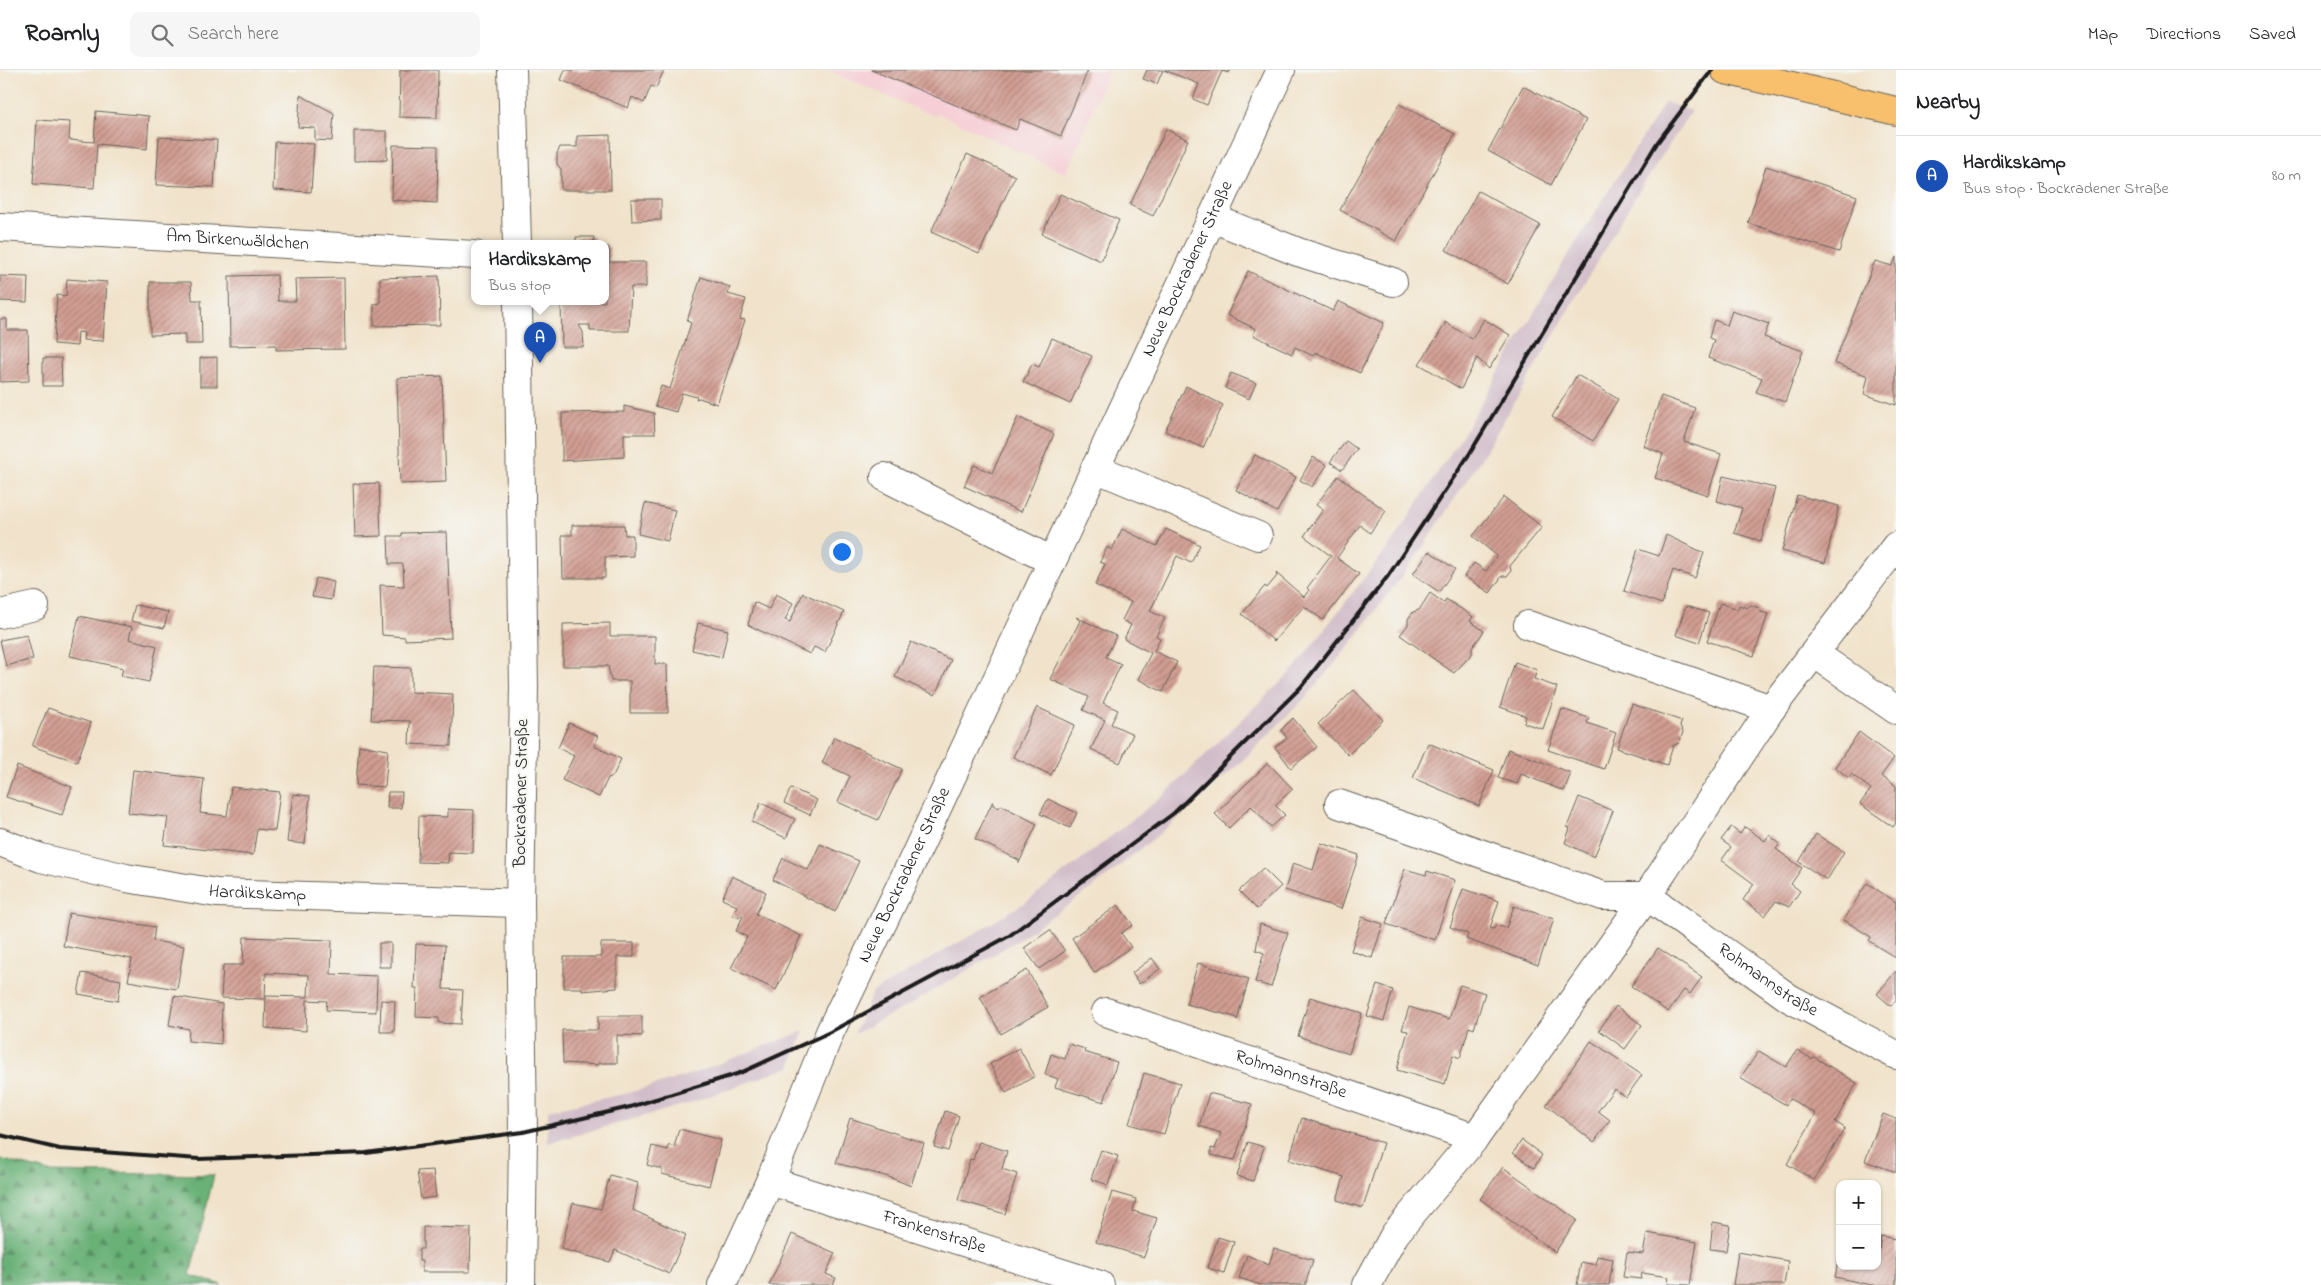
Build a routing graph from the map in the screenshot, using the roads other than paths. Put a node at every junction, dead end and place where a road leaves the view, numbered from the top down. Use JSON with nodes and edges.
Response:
{"nodes":[{"id":1,"x":512,"y":70,"type":"edge"},
{"id":2,"x":1281,"y":70,"type":"edge"},
{"id":3,"x":1724,"y":70,"type":"edge"},
{"id":4,"x":1896,"y":111,"type":"edge"},
{"id":5,"x":1212,"y":218,"type":"junction"},
{"id":6,"x":0,"y":228,"type":"edge"},
{"id":7,"x":517,"y":240,"type":"edge"},
{"id":8,"x":471,"y":254,"type":"edge"},
{"id":9,"x":1393,"y":282,"type":"dead end"},
{"id":10,"x":518,"y":305,"type":"edge"},
{"id":11,"x":1095,"y":468,"type":"junction"},
{"id":12,"x":885,"y":477,"type":"dead end"},
{"id":13,"x":1258,"y":536,"type":"dead end"},
{"id":14,"x":1896,"y":546,"type":"edge"},
{"id":15,"x":1052,"y":562,"type":"junction"},
{"id":16,"x":35,"y":606,"type":"dead end"},
{"id":17,"x":0,"y":614,"type":"edge"},
{"id":18,"x":1528,"y":625,"type":"dead end"},
{"id":19,"x":1814,"y":653,"type":"junction"},
{"id":20,"x":1771,"y":709,"type":"junction"},
{"id":21,"x":1896,"y":710,"type":"edge"},
{"id":22,"x":1339,"y":804,"type":"dead end"},
{"id":23,"x":0,"y":842,"type":"edge"},
{"id":24,"x":1647,"y":896,"type":"junction"},
{"id":25,"x":520,"y":903,"type":"junction"},
{"id":26,"x":1106,"y":1012,"type":"dead end"},
{"id":27,"x":1896,"y":1056,"type":"edge"},
{"id":28,"x":1475,"y":1138,"type":"junction"},
{"id":29,"x":770,"y":1180,"type":"junction"},
{"id":30,"x":521,"y":1285,"type":"edge"},
{"id":31,"x":722,"y":1285,"type":"edge"},
{"id":32,"x":1100,"y":1285,"type":"edge"},
{"id":33,"x":1367,"y":1285,"type":"edge"}],
"edges":[{"from":1,"to":7,"type":"street"},
{"from":2,"to":5,"type":"street","name":"Neue Bockradener Straße"},
{"from":3,"to":4,"type":"main road"},
{"from":5,"to":9,"type":"street"},
{"from":5,"to":11,"type":"street","name":"Neue Bockradener Straße"},
{"from":6,"to":8,"type":"street","name":"Am Birkenwäldchen"},
{"from":10,"to":25,"type":"street","name":"Bockradener Straße"},
{"from":11,"to":13,"type":"street"},
{"from":11,"to":15,"type":"street","name":"Neue Bockradener Straße"},
{"from":12,"to":15,"type":"street"},
{"from":14,"to":19,"type":"street"},
{"from":15,"to":29,"type":"street","name":"Neue Bockradener Straße"},
{"from":16,"to":17,"type":"street"},
{"from":18,"to":20,"type":"street"},
{"from":19,"to":20,"type":"street"},
{"from":19,"to":21,"type":"street"},
{"from":20,"to":24,"type":"street"},
{"from":22,"to":24,"type":"street"},
{"from":23,"to":25,"type":"street","name":"Hardikskamp"},
{"from":24,"to":27,"type":"street","name":"Rohmannstraße"},
{"from":24,"to":28,"type":"street"},
{"from":25,"to":30,"type":"street","name":"Bockradener Straße"},
{"from":26,"to":28,"type":"street","name":"Rohmannstraße"},
{"from":28,"to":33,"type":"street"},
{"from":29,"to":31,"type":"street","name":"Neue Bockradener Straße"},
{"from":29,"to":32,"type":"street","name":"Frankenstraße"}]}
